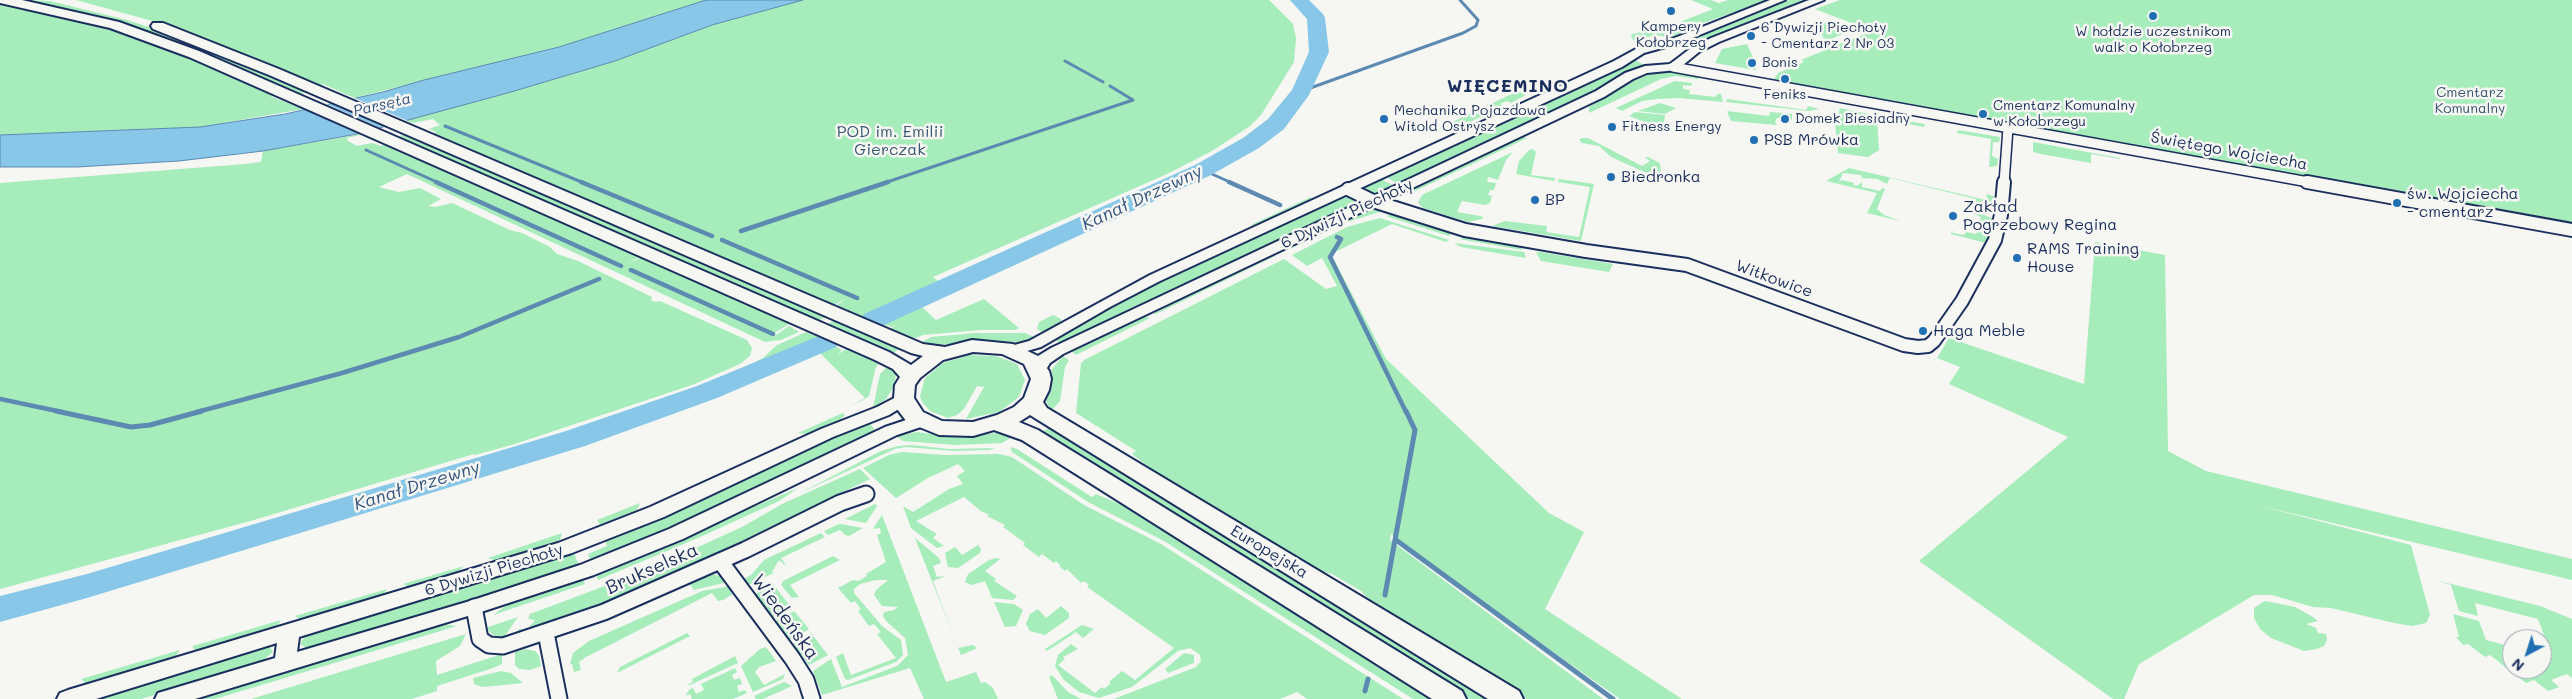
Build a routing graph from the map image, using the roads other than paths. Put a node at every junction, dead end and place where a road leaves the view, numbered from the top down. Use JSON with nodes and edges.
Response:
{"nodes":[{"id":1,"x":4,"y":0,"type":"edge"},
{"id":2,"x":60,"y":0,"type":"edge"},
{"id":3,"x":1780,"y":0,"type":"edge"},
{"id":4,"x":1819,"y":0,"type":"edge"},
{"id":5,"x":1650,"y":49,"type":"junction"},
{"id":6,"x":1636,"y":54,"type":"junction"},
{"id":7,"x":1671,"y":65,"type":"junction"},
{"id":8,"x":2008,"y":128,"type":"junction"},
{"id":9,"x":1348,"y":189,"type":"junction"},
{"id":10,"x":1373,"y":201,"type":"junction"},
{"id":11,"x":2572,"y":230,"type":"edge"},
{"id":12,"x":1013,"y":350,"type":"junction"},
{"id":13,"x":943,"y":353,"type":"junction"},
{"id":14,"x":1038,"y":369,"type":"junction"},
{"id":15,"x":910,"y":376,"type":"junction"},
{"id":16,"x":904,"y":398,"type":"junction"},
{"id":17,"x":1032,"y":402,"type":"junction"},
{"id":18,"x":921,"y":421,"type":"junction"},
{"id":19,"x":997,"y":424,"type":"junction"},
{"id":20,"x":866,"y":494,"type":"dead end"},
{"id":21,"x":720,"y":561,"type":"junction"},
{"id":22,"x":474,"y":607,"type":"junction"},
{"id":23,"x":289,"y":633,"type":"junction"},
{"id":24,"x":546,"y":633,"type":"junction"},
{"id":25,"x":286,"y":663,"type":"junction"},
{"id":26,"x":68,"y":699,"type":"edge"},
{"id":27,"x":166,"y":699,"type":"edge"},
{"id":28,"x":559,"y":699,"type":"edge"},
{"id":29,"x":812,"y":699,"type":"edge"},
{"id":30,"x":1453,"y":699,"type":"edge"},
{"id":31,"x":1510,"y":699,"type":"edge"}],
"edges":[{"from":1,"to":15,"type":"main road"},
{"from":2,"to":13,"type":"main road"},
{"from":3,"to":5,"type":"street","name":"6 Dywizji Piechoty"},
{"from":4,"to":7,"type":"street","name":"6 Dywizji Piechoty"},
{"from":5,"to":6,"type":"street","name":"6 Dywizji Piechoty"},
{"from":5,"to":7,"type":"street"},
{"from":6,"to":7,"type":"street"},
{"from":6,"to":9,"type":"street","name":"6 Dywizji Piechoty"},
{"from":7,"to":8,"type":"street","name":"Świętego Wojciecha"},
{"from":7,"to":10,"type":"street","name":"6 Dywizji Piechoty"},
{"from":8,"to":10,"type":"street","name":"Witkowice"},
{"from":8,"to":11,"type":"street","name":"Świętego Wojciecha"},
{"from":9,"to":10,"type":"street","name":"Witkowice"},
{"from":9,"to":12,"type":"street","name":"6 Dywizji Piechoty"},
{"from":10,"to":14,"type":"street","name":"6 Dywizji Piechoty"},
{"from":12,"to":13,"type":"main road"},
{"from":12,"to":14,"type":"main road"},
{"from":13,"to":15,"type":"main road"},
{"from":14,"to":17,"type":"main road"},
{"from":15,"to":16,"type":"main road"},
{"from":16,"to":18,"type":"main road"},
{"from":16,"to":23,"type":"street","name":"6 Dywizji Piechoty"},
{"from":17,"to":19,"type":"main road"},
{"from":17,"to":31,"type":"main road","name":"Europejska"},
{"from":18,"to":19,"type":"main road"},
{"from":18,"to":22,"type":"street","name":"6 Dywizji Piechoty"},
{"from":19,"to":30,"type":"main road","name":"Europejska"},
{"from":20,"to":21,"type":"street","name":"Brukselska"},
{"from":21,"to":24,"type":"street","name":"Brukselska"},
{"from":21,"to":29,"type":"street","name":"Wiedeńska"},
{"from":22,"to":24,"type":"street","name":"Brukselska"},
{"from":22,"to":25,"type":"street","name":"6 Dywizji Piechoty"},
{"from":23,"to":25,"type":"street"},
{"from":23,"to":26,"type":"street","name":"6 Dywizji Piechoty"},
{"from":24,"to":28,"type":"street"},
{"from":25,"to":27,"type":"street","name":"6 Dywizji Piechoty"}]}
